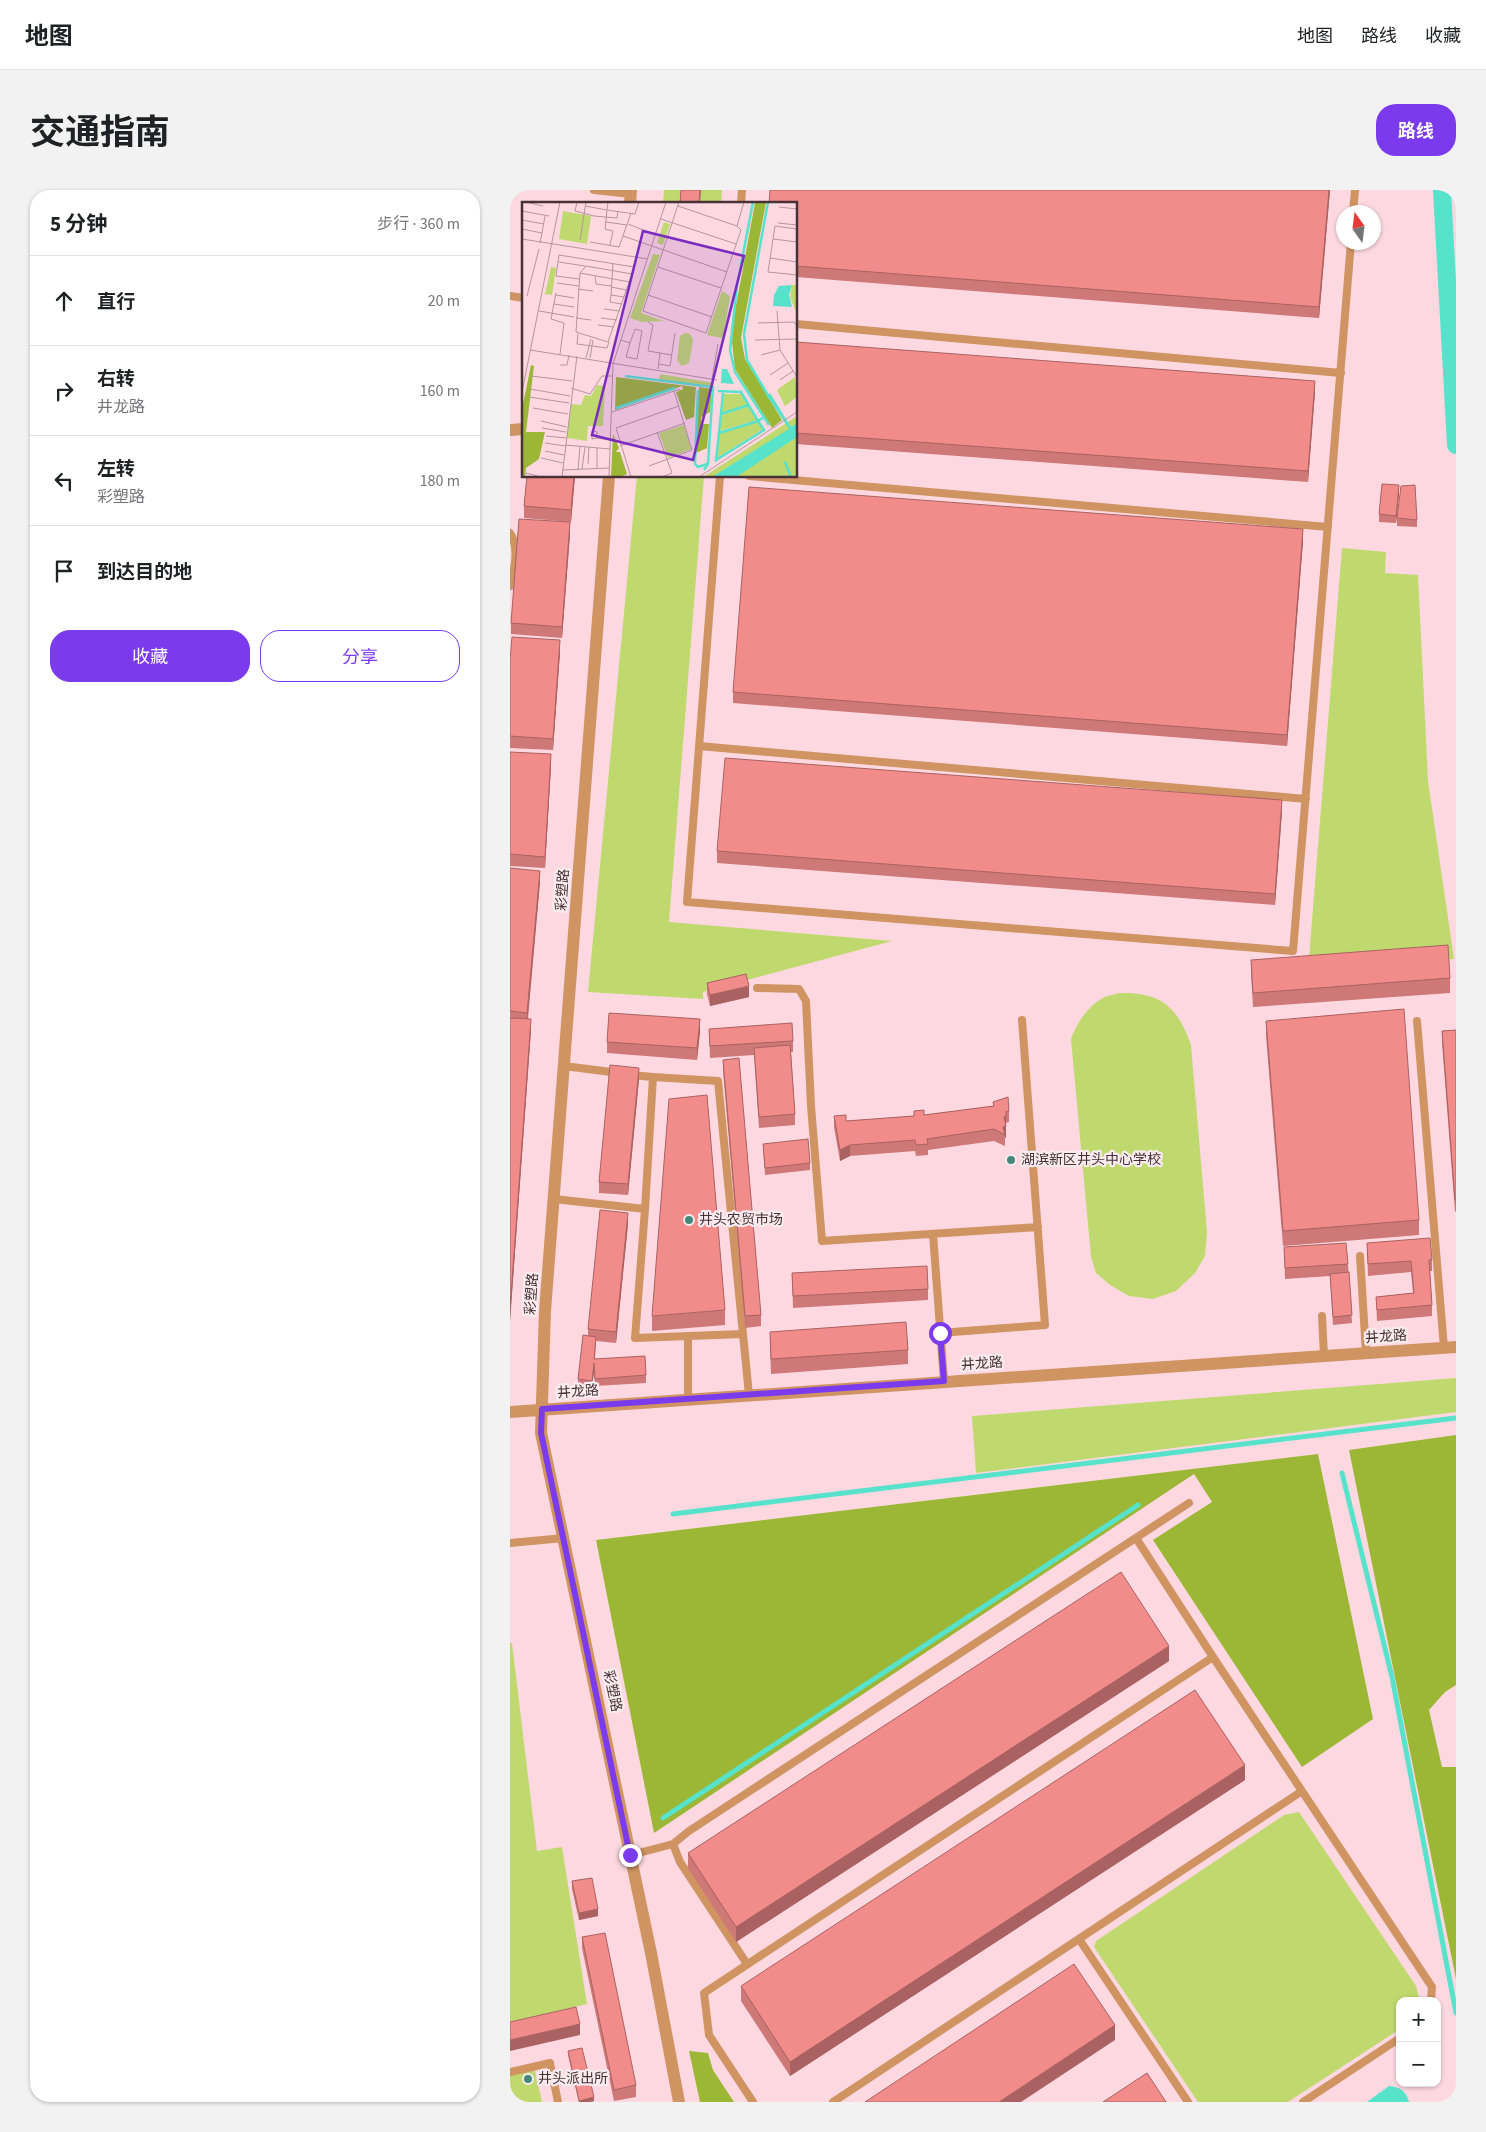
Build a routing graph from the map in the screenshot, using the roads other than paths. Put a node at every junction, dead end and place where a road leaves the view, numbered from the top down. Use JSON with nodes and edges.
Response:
{"nodes":[{"id":1,"x":594,"y":190,"type":"edge"},
{"id":2,"x":1355,"y":190,"type":"edge"},
{"id":3,"x":631,"y":196,"type":"edge"},
{"id":4,"x":1354,"y":205,"type":"edge"},
{"id":5,"x":1350,"y":250,"type":"edge"},
{"id":6,"x":798,"y":324,"type":"edge"},
{"id":7,"x":1341,"y":373,"type":"junction"},
{"id":8,"x":609,"y":478,"type":"edge"},
{"id":9,"x":720,"y":478,"type":"edge"},
{"id":10,"x":772,"y":478,"type":"edge"},
{"id":11,"x":1328,"y":527,"type":"junction"},
{"id":12,"x":510,"y":534,"type":"edge"},
{"id":13,"x":510,"y":586,"type":"edge"},
{"id":14,"x":699,"y":746,"type":"junction"},
{"id":15,"x":1306,"y":799,"type":"junction"},
{"id":16,"x":757,"y":988,"type":"dead end"},
{"id":17,"x":1022,"y":1020,"type":"dead end"},
{"id":18,"x":1417,"y":1021,"type":"dead end"},
{"id":19,"x":564,"y":1066,"type":"junction"},
{"id":20,"x":653,"y":1078,"type":"junction"},
{"id":21,"x":554,"y":1199,"type":"junction"},
{"id":22,"x":645,"y":1209,"type":"junction"},
{"id":23,"x":1038,"y":1228,"type":"junction"},
{"id":24,"x":933,"y":1234,"type":"junction"},
{"id":25,"x":1360,"y":1256,"type":"dead end"},
{"id":26,"x":1322,"y":1316,"type":"dead end"},
{"id":27,"x":940,"y":1333,"type":"junction"},
{"id":28,"x":743,"y":1334,"type":"junction"},
{"id":29,"x":688,"y":1336,"type":"junction"},
{"id":30,"x":1450,"y":1348,"type":"edge"},
{"id":31,"x":1366,"y":1353,"type":"junction"},
{"id":32,"x":1324,"y":1356,"type":"junction"},
{"id":33,"x":944,"y":1381,"type":"junction"},
{"id":34,"x":749,"y":1395,"type":"junction"},
{"id":35,"x":688,"y":1399,"type":"junction"},
{"id":36,"x":542,"y":1409,"type":"junction"},
{"id":37,"x":510,"y":1412,"type":"edge"},
{"id":38,"x":1189,"y":1503,"type":"dead end"},
{"id":39,"x":564,"y":1538,"type":"junction"},
{"id":40,"x":1136,"y":1538,"type":"junction"},
{"id":41,"x":510,"y":1543,"type":"edge"},
{"id":42,"x":1213,"y":1657,"type":"junction"},
{"id":43,"x":1302,"y":1791,"type":"junction"},
{"id":44,"x":672,"y":1844,"type":"junction"},
{"id":45,"x":630,"y":1855,"type":"junction"},
{"id":46,"x":1079,"y":1939,"type":"junction"},
{"id":47,"x":747,"y":1964,"type":"junction"},
{"id":48,"x":1431,"y":1997,"type":"edge"},
{"id":49,"x":1396,"y":2041,"type":"edge"},
{"id":50,"x":510,"y":2072,"type":"edge"},
{"id":51,"x":558,"y":2102,"type":"edge"},
{"id":52,"x":679,"y":2102,"type":"edge"},
{"id":53,"x":753,"y":2102,"type":"edge"},
{"id":54,"x":833,"y":2102,"type":"edge"},
{"id":55,"x":1188,"y":2102,"type":"edge"},
{"id":56,"x":1303,"y":2102,"type":"edge"}],
"edges":[{"from":1,"to":3,"type":"lane"},
{"from":2,"to":4,"type":"lane"},
{"from":5,"to":7,"type":"lane"},
{"from":6,"to":7,"type":"lane"},
{"from":7,"to":11,"type":"lane"},
{"from":8,"to":19,"type":"street","name":"彩塑路"},
{"from":9,"to":14,"type":"lane"},
{"from":10,"to":11,"type":"lane"},
{"from":11,"to":15,"type":"lane"},
{"from":12,"to":13,"type":"lane"},
{"from":14,"to":15,"type":"lane"},
{"from":14,"to":15,"type":"lane"},
{"from":16,"to":24,"type":"lane"},
{"from":17,"to":23,"type":"lane"},
{"from":18,"to":30,"type":"lane"},
{"from":19,"to":20,"type":"lane"},
{"from":19,"to":21,"type":"street","name":"彩塑路"},
{"from":20,"to":22,"type":"lane"},
{"from":20,"to":28,"type":"lane"},
{"from":21,"to":22,"type":"lane"},
{"from":21,"to":36,"type":"street","name":"彩塑路"},
{"from":22,"to":29,"type":"lane"},
{"from":23,"to":24,"type":"lane"},
{"from":23,"to":27,"type":"lane"},
{"from":24,"to":27,"type":"lane"},
{"from":25,"to":31,"type":"lane"},
{"from":26,"to":32,"type":"lane"},
{"from":27,"to":33,"type":"lane"},
{"from":28,"to":29,"type":"lane"},
{"from":28,"to":34,"type":"lane"},
{"from":29,"to":35,"type":"lane"},
{"from":30,"to":31,"type":"street","name":"井龙路"},
{"from":31,"to":32,"type":"street","name":"井龙路"},
{"from":32,"to":33,"type":"street","name":"井龙路"},
{"from":33,"to":34,"type":"street","name":"井龙路"},
{"from":34,"to":35,"type":"street","name":"井龙路"},
{"from":35,"to":36,"type":"street","name":"井龙路"},
{"from":36,"to":37,"type":"street","name":"井龙路"},
{"from":36,"to":39,"type":"street","name":"彩塑路"},
{"from":38,"to":40,"type":"lane"},
{"from":39,"to":41,"type":"lane"},
{"from":39,"to":45,"type":"street","name":"彩塑路"},
{"from":40,"to":42,"type":"lane"},
{"from":40,"to":44,"type":"lane"},
{"from":42,"to":43,"type":"lane"},
{"from":42,"to":47,"type":"lane"},
{"from":43,"to":46,"type":"lane"},
{"from":43,"to":48,"type":"lane"},
{"from":44,"to":45,"type":"lane"},
{"from":44,"to":47,"type":"lane"},
{"from":45,"to":52,"type":"street","name":"彩塑路"},
{"from":46,"to":54,"type":"lane"},
{"from":46,"to":55,"type":"lane"},
{"from":47,"to":53,"type":"lane"},
{"from":49,"to":56,"type":"lane"},
{"from":50,"to":51,"type":"lane"}]}
